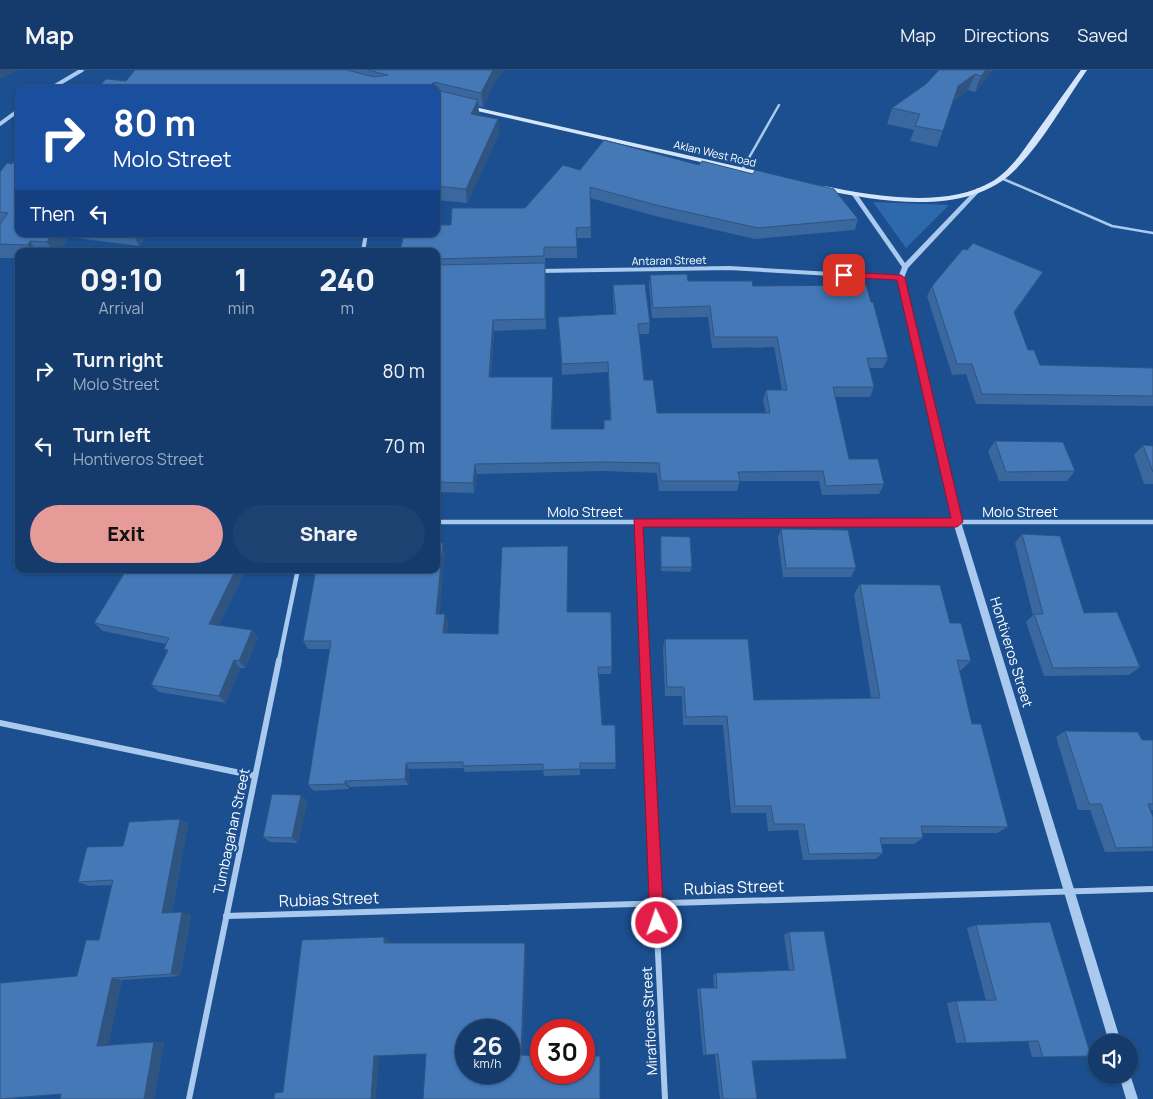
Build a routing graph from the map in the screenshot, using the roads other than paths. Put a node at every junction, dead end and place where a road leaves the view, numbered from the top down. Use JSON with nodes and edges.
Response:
{"nodes":[{"id":1,"x":82,"y":70,"type":"edge"},
{"id":2,"x":1084,"y":70,"type":"edge"},
{"id":3,"x":57,"y":85,"type":"edge"},
{"id":4,"x":779,"y":105,"type":"dead end"},
{"id":5,"x":459,"y":106,"type":"edge"},
{"id":6,"x":15,"y":113,"type":"edge"},
{"id":7,"x":0,"y":124,"type":"edge"},
{"id":8,"x":742,"y":170,"type":"junction"},
{"id":9,"x":770,"y":176,"type":"edge"},
{"id":10,"x":1001,"y":178,"type":"junction"},
{"id":11,"x":817,"y":186,"type":"edge"},
{"id":12,"x":979,"y":189,"type":"junction"},
{"id":13,"x":855,"y":195,"type":"junction"},
{"id":14,"x":1153,"y":233,"type":"edge"},
{"id":15,"x":905,"y":267,"type":"junction"},
{"id":16,"x":534,"y":271,"type":"edge"},
{"id":17,"x":901,"y":278,"type":"junction"},
{"id":18,"x":440,"y":522,"type":"edge"},
{"id":19,"x":637,"y":522,"type":"junction"},
{"id":20,"x":957,"y":522,"type":"junction"},
{"id":21,"x":1153,"y":522,"type":"edge"},
{"id":22,"x":297,"y":573,"type":"edge"},
{"id":23,"x":0,"y":723,"type":"edge"},
{"id":24,"x":255,"y":776,"type":"junction"},
{"id":25,"x":1153,"y":889,"type":"edge"},
{"id":26,"x":1069,"y":891,"type":"junction"},
{"id":27,"x":656,"y":904,"type":"junction"},
{"id":28,"x":226,"y":916,"type":"junction"},
{"id":29,"x":1113,"y":1034,"type":"edge"},
{"id":30,"x":1128,"y":1084,"type":"edge"},
{"id":31,"x":189,"y":1099,"type":"edge"},
{"id":32,"x":665,"y":1099,"type":"edge"},
{"id":33,"x":1132,"y":1099,"type":"edge"}],
"edges":[{"from":1,"to":3,"type":"street"},
{"from":2,"to":10,"type":"main road"},
{"from":4,"to":8,"type":"lane"},
{"from":5,"to":8,"type":"main road","name":"Aklan West Road"},
{"from":6,"to":7,"type":"street"},
{"from":8,"to":9,"type":"main road","name":"Aklan West Road"},
{"from":10,"to":12,"type":"main road"},
{"from":10,"to":14,"type":"lane"},
{"from":11,"to":13,"type":"main road"},
{"from":12,"to":13,"type":"main road"},
{"from":12,"to":15,"type":"street"},
{"from":13,"to":15,"type":"street"},
{"from":15,"to":17,"type":"street"},
{"from":16,"to":17,"type":"street","name":"Antaran Street"},
{"from":17,"to":20,"type":"street","name":"Hontiveros Street"},
{"from":18,"to":19,"type":"street","name":"Molo Street"},
{"from":19,"to":20,"type":"street","name":"Molo Street"},
{"from":19,"to":27,"type":"street","name":"Miraflores Street"},
{"from":20,"to":21,"type":"street","name":"Molo Street"},
{"from":20,"to":26,"type":"street","name":"Hontiveros Street"},
{"from":22,"to":24,"type":"street","name":"Tumbagahan Street"},
{"from":23,"to":24,"type":"street"},
{"from":24,"to":28,"type":"street","name":"Tumbagahan Street"},
{"from":25,"to":26,"type":"street","name":"Rubias Street"},
{"from":26,"to":27,"type":"street","name":"Rubias Street"},
{"from":26,"to":29,"type":"street","name":"Hontiveros Street"},
{"from":27,"to":28,"type":"street","name":"Rubias Street"},
{"from":27,"to":32,"type":"street","name":"Miraflores Street"},
{"from":28,"to":31,"type":"street","name":"Tumbagahan Street"},
{"from":30,"to":33,"type":"street"}]}
